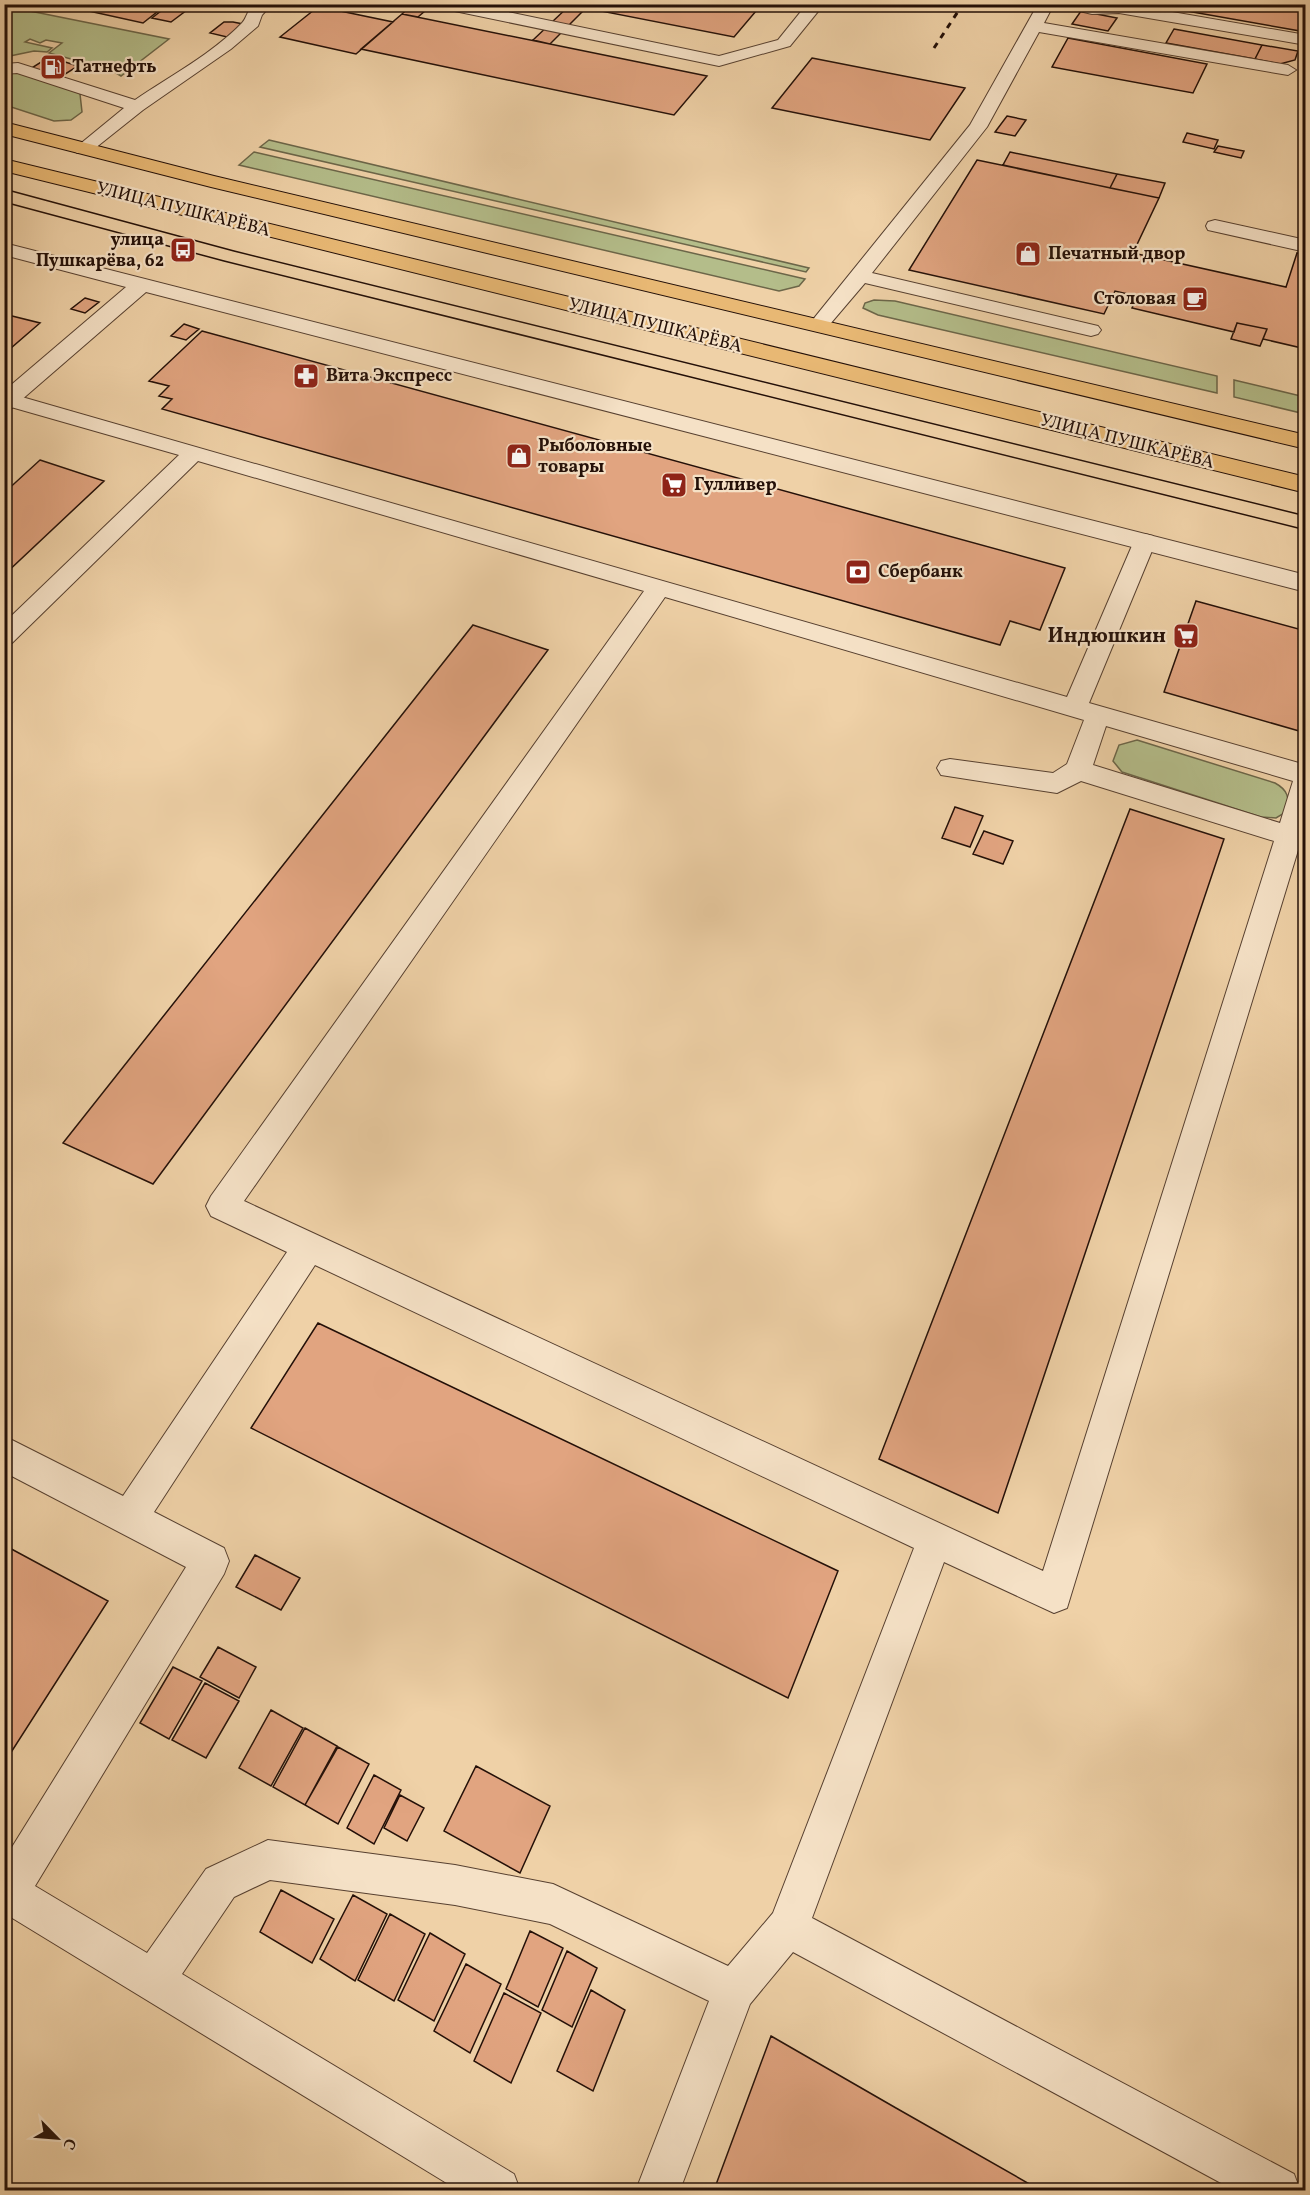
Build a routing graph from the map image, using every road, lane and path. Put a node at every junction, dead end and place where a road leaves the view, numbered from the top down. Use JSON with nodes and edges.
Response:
{"nodes":[{"id":1,"x":264,"y":4,"type":"edge"},
{"id":2,"x":445,"y":4,"type":"edge"},
{"id":3,"x":816,"y":4,"type":"edge"},
{"id":4,"x":1046,"y":4,"type":"edge"},
{"id":5,"x":1069,"y":4,"type":"edge"},
{"id":6,"x":1035,"y":26,"type":"junction"},
{"id":7,"x":1305,"y":40,"type":"edge"},
{"id":8,"x":4,"y":69,"type":"edge"},
{"id":9,"x":1288,"y":70,"type":"dead end"},
{"id":10,"x":137,"y":106,"type":"junction"},
{"id":11,"x":4,"y":128,"type":"edge"},
{"id":12,"x":82,"y":149,"type":"junction"},
{"id":13,"x":4,"y":165,"type":"edge"},
{"id":14,"x":48,"y":176,"type":"junction"},
{"id":15,"x":1215,"y":226,"type":"dead end"},
{"id":16,"x":1305,"y":246,"type":"edge"},
{"id":17,"x":4,"y":249,"type":"edge"},
{"id":18,"x":860,"y":276,"type":"junction"},
{"id":19,"x":141,"y":285,"type":"junction"},
{"id":20,"x":818,"y":326,"type":"junction"},
{"id":21,"x":1091,"y":330,"type":"dead end"},
{"id":22,"x":792,"y":359,"type":"junction"},
{"id":23,"x":6,"y":401,"type":"edge"},
{"id":24,"x":1305,"y":442,"type":"edge"},
{"id":25,"x":195,"y":453,"type":"junction"},
{"id":26,"x":1305,"y":486,"type":"edge"},
{"id":27,"x":1145,"y":542,"type":"junction"},
{"id":28,"x":1305,"y":584,"type":"edge"},
{"id":29,"x":659,"y":588,"type":"junction"},
{"id":30,"x":4,"y":637,"type":"edge"},
{"id":31,"x":1086,"y":711,"type":"junction"},
{"id":32,"x":950,"y":768,"type":"dead end"},
{"id":33,"x":1078,"y":770,"type":"junction"},
{"id":34,"x":1305,"y":778,"type":"edge"},
{"id":35,"x":1289,"y":836,"type":"junction"},
{"id":36,"x":309,"y":1246,"type":"junction"},
{"id":37,"x":4,"y":1453,"type":"edge"},
{"id":38,"x":129,"y":1518,"type":"junction"},
{"id":39,"x":934,"y":1539,"type":"junction"},
{"id":40,"x":6,"y":1891,"type":"edge"},
{"id":41,"x":788,"y":1927,"type":"junction"},
{"id":42,"x":153,"y":1980,"type":"junction"},
{"id":43,"x":734,"y":1991,"type":"junction"},
{"id":44,"x":498,"y":2190,"type":"edge"},
{"id":45,"x":658,"y":2190,"type":"edge"},
{"id":46,"x":1278,"y":2190,"type":"edge"}],
"edges":[{"from":1,"to":10,"type":"lane"},
{"from":2,"to":3,"type":"lane"},
{"from":4,"to":6,"type":"lane"},
{"from":5,"to":7,"type":"lane"},
{"from":6,"to":9,"type":"lane"},
{"from":6,"to":18,"type":"lane"},
{"from":8,"to":10,"type":"lane"},
{"from":10,"to":12,"type":"lane"},
{"from":11,"to":12,"type":"main road","name":"УЛИЦА ПУШКАРЁВА"},
{"from":12,"to":14,"type":"main road"},
{"from":12,"to":20,"type":"main road","name":"УЛИЦА ПУШКАРЁВА"},
{"from":13,"to":14,"type":"main road","name":"УЛИЦА ПУШКАРЁВА"},
{"from":14,"to":22,"type":"main road","name":"УЛИЦА ПУШКАРЁВА"},
{"from":15,"to":16,"type":"lane"},
{"from":17,"to":19,"type":"street"},
{"from":18,"to":20,"type":"lane"},
{"from":18,"to":21,"type":"lane"},
{"from":19,"to":23,"type":"street"},
{"from":19,"to":27,"type":"street"},
{"from":20,"to":22,"type":"main road"},
{"from":20,"to":24,"type":"main road","name":"УЛИЦА ПУШКАРЁВА"},
{"from":22,"to":26,"type":"main road","name":"УЛИЦА ПУШКАРЁВА"},
{"from":23,"to":25,"type":"lane"},
{"from":25,"to":29,"type":"lane"},
{"from":25,"to":30,"type":"lane"},
{"from":27,"to":28,"type":"street"},
{"from":27,"to":31,"type":"lane"},
{"from":29,"to":31,"type":"lane"},
{"from":29,"to":36,"type":"lane"},
{"from":31,"to":33,"type":"lane"},
{"from":31,"to":34,"type":"lane"},
{"from":32,"to":33,"type":"lane"},
{"from":33,"to":35,"type":"lane"},
{"from":34,"to":35,"type":"lane"},
{"from":35,"to":39,"type":"lane"},
{"from":36,"to":38,"type":"lane"},
{"from":36,"to":39,"type":"lane"},
{"from":37,"to":38,"type":"lane"},
{"from":38,"to":40,"type":"lane"},
{"from":39,"to":41,"type":"lane"},
{"from":40,"to":42,"type":"lane"},
{"from":41,"to":43,"type":"lane"},
{"from":41,"to":46,"type":"lane"},
{"from":42,"to":43,"type":"lane"},
{"from":42,"to":44,"type":"lane"},
{"from":43,"to":45,"type":"lane"}]}
